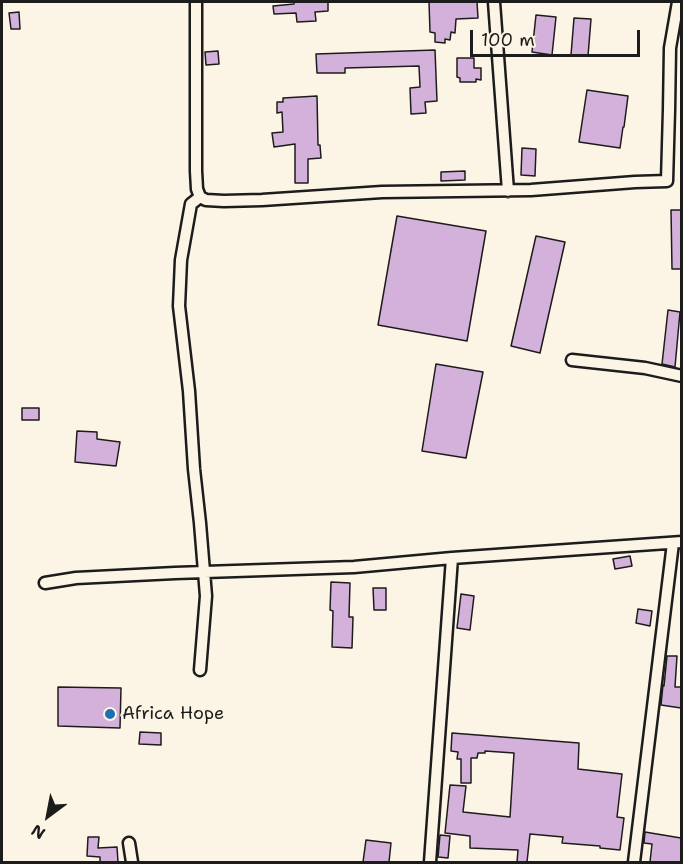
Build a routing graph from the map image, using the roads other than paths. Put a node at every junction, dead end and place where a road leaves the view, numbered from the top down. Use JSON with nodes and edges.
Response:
{"nodes":[{"id":1,"x":196,"y":2,"type":"edge"},
{"id":2,"x":494,"y":2,"type":"edge"},
{"id":3,"x":678,"y":2,"type":"edge"},
{"id":4,"x":507,"y":191,"type":"junction"},
{"id":5,"x":200,"y":197,"type":"junction"},
{"id":6,"x":572,"y":360,"type":"dead end"},
{"id":7,"x":681,"y":376,"type":"edge"},
{"id":8,"x":677,"y":542,"type":"edge"},
{"id":9,"x":452,"y":558,"type":"junction"},
{"id":10,"x":204,"y":572,"type":"junction"},
{"id":11,"x":45,"y":583,"type":"dead end"},
{"id":12,"x":200,"y":670,"type":"dead end"},
{"id":13,"x":129,"y":843,"type":"dead end"},
{"id":14,"x":132,"y":862,"type":"edge"},
{"id":15,"x":430,"y":862,"type":"edge"},
{"id":16,"x":634,"y":862,"type":"edge"}],
"edges":[{"from":1,"to":5,"type":"street"},
{"from":2,"to":4,"type":"street"},
{"from":3,"to":4,"type":"street"},
{"from":4,"to":5,"type":"street"},
{"from":5,"to":10,"type":"street"},
{"from":6,"to":7,"type":"street"},
{"from":8,"to":9,"type":"street"},
{"from":8,"to":16,"type":"street"},
{"from":9,"to":10,"type":"street"},
{"from":9,"to":15,"type":"street"},
{"from":10,"to":11,"type":"street"},
{"from":10,"to":12,"type":"street"},
{"from":13,"to":14,"type":"street"}]}
